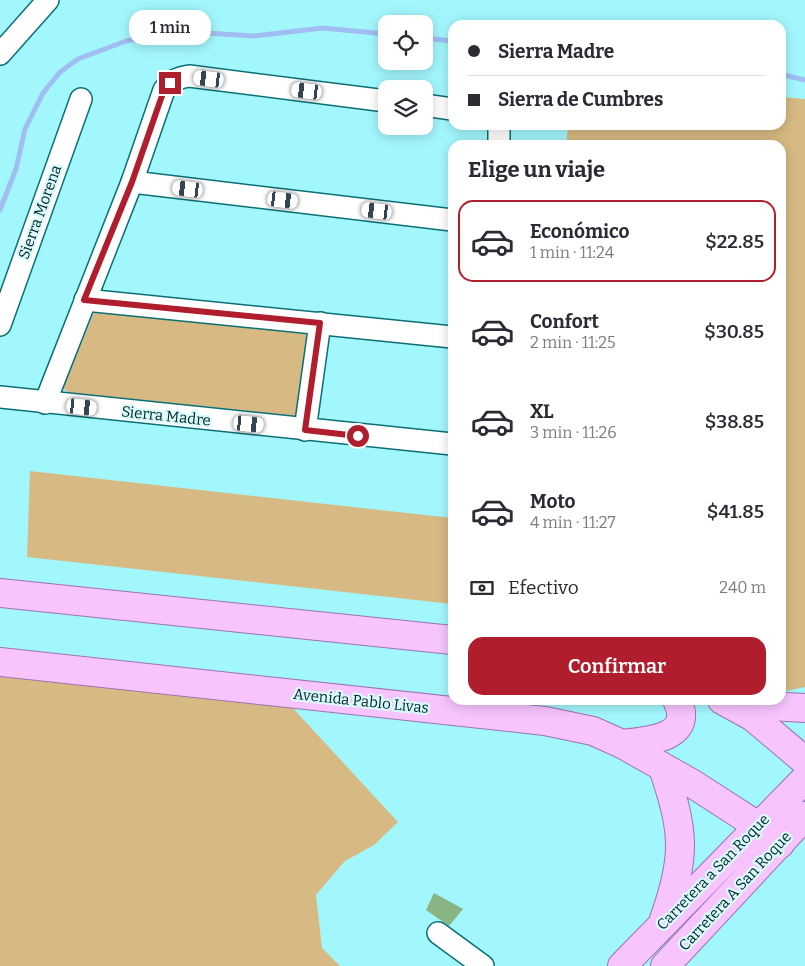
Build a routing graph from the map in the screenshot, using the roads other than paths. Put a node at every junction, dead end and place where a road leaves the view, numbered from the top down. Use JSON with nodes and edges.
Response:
{"nodes":[{"id":1,"x":48,"y":0,"type":"edge"},
{"id":2,"x":0,"y":54,"type":"edge"},
{"id":3,"x":81,"y":99,"type":"dead end"},
{"id":4,"x":378,"y":99,"type":"edge"},
{"id":5,"x":433,"y":106,"type":"edge"},
{"id":6,"x":448,"y":108,"type":"edge"},
{"id":7,"x":132,"y":182,"type":"junction"},
{"id":8,"x":448,"y":220,"type":"edge"},
{"id":9,"x":84,"y":300,"type":"junction"},
{"id":10,"x":320,"y":323,"type":"junction"},
{"id":11,"x":0,"y":325,"type":"edge"},
{"id":12,"x":448,"y":337,"type":"edge"},
{"id":13,"x":0,"y":397,"type":"edge"},
{"id":14,"x":45,"y":403,"type":"junction"},
{"id":15,"x":305,"y":430,"type":"junction"},
{"id":16,"x":448,"y":444,"type":"edge"},
{"id":17,"x":0,"y":593,"type":"edge"},
{"id":18,"x":448,"y":640,"type":"edge"},
{"id":19,"x":0,"y":662,"type":"edge"},
{"id":20,"x":678,"y":705,"type":"edge"},
{"id":21,"x":731,"y":705,"type":"edge"},
{"id":22,"x":766,"y":705,"type":"edge"},
{"id":23,"x":805,"y":708,"type":"edge"},
{"id":24,"x":622,"y":744,"type":"junction"},
{"id":25,"x":805,"y":761,"type":"edge"},
{"id":26,"x":663,"y":768,"type":"junction"},
{"id":27,"x":805,"y":779,"type":"edge"},
{"id":28,"x":805,"y":816,"type":"edge"},
{"id":29,"x":758,"y":826,"type":"junction"},
{"id":30,"x":780,"y":844,"type":"junction"},
{"id":31,"x":655,"y":932,"type":"junction"},
{"id":32,"x":438,"y":933,"type":"dead end"},
{"id":33,"x":483,"y":966,"type":"edge"},
{"id":34,"x":622,"y":966,"type":"edge"},
{"id":35,"x":634,"y":966,"type":"edge"},
{"id":36,"x":665,"y":966,"type":"edge"}],
"edges":[{"from":1,"to":2,"type":"street"},
{"from":3,"to":11,"type":"street","name":"Sierra Morena"},
{"from":4,"to":7,"type":"street"},
{"from":5,"to":6,"type":"street"},
{"from":7,"to":8,"type":"street"},
{"from":7,"to":9,"type":"street"},
{"from":9,"to":10,"type":"street"},
{"from":9,"to":14,"type":"street"},
{"from":10,"to":12,"type":"street"},
{"from":10,"to":15,"type":"street"},
{"from":13,"to":14,"type":"street","name":"Sierra Madre"},
{"from":14,"to":15,"type":"street","name":"Sierra Madre"},
{"from":15,"to":16,"type":"street","name":"Sierra Madre"},
{"from":17,"to":18,"type":"main road"},
{"from":19,"to":24,"type":"main road","name":"Avenida Pablo Livas"},
{"from":20,"to":24,"type":"main road"},
{"from":21,"to":25,"type":"main road"},
{"from":22,"to":23,"type":"main road"},
{"from":24,"to":26,"type":"main road","name":"Avenida Pablo Livas"},
{"from":26,"to":29,"type":"main road","name":"Avenida Pablo Livas"},
{"from":26,"to":31,"type":"main road"},
{"from":27,"to":29,"type":"main road","name":"Carretera a San Roque"},
{"from":28,"to":30,"type":"main road","name":"Carretera A San Roque"},
{"from":29,"to":30,"type":"main road","name":"Avenida Pablo Livas"},
{"from":29,"to":31,"type":"main road","name":"Carretera a San Roque"},
{"from":30,"to":36,"type":"main road","name":"Carretera A San Roque"},
{"from":31,"to":34,"type":"main road","name":"Carretera a San Roque"},
{"from":31,"to":35,"type":"main road"},
{"from":32,"to":33,"type":"street"}]}
